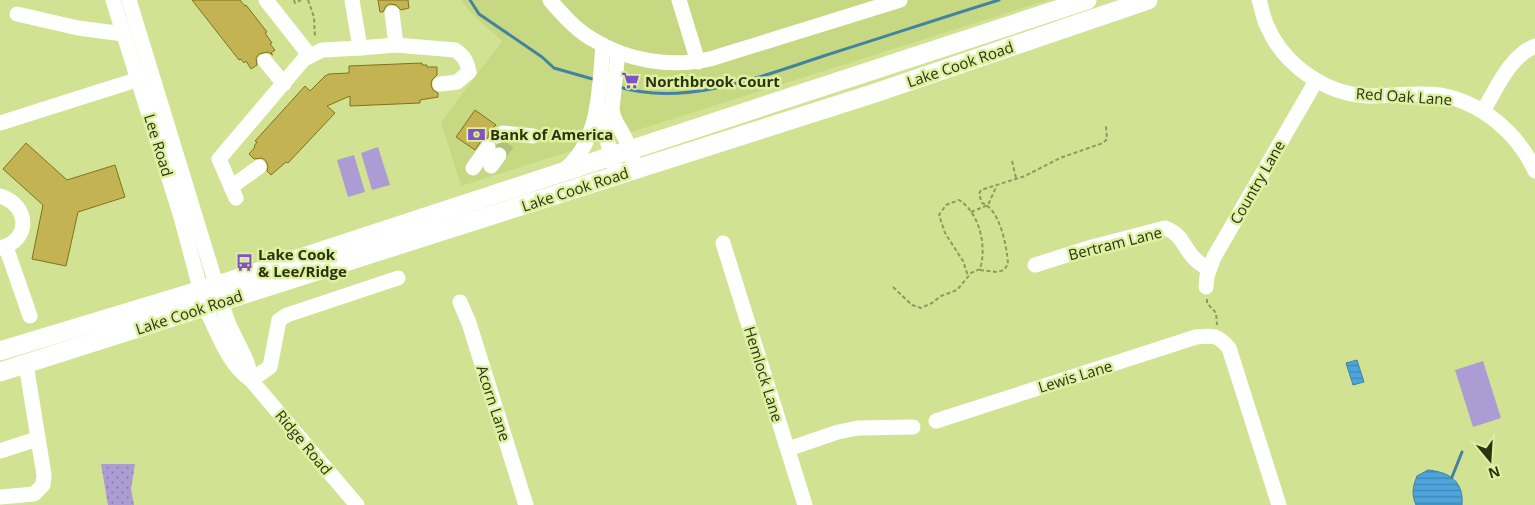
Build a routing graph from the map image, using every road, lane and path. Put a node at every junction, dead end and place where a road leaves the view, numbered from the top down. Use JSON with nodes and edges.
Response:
{"nodes":[{"id":1,"x":113,"y":0,"type":"edge"},
{"id":2,"x":128,"y":0,"type":"edge"},
{"id":3,"x":266,"y":0,"type":"edge"},
{"id":4,"x":294,"y":0,"type":"edge"},
{"id":5,"x":301,"y":0,"type":"edge"},
{"id":6,"x":308,"y":0,"type":"edge"},
{"id":7,"x":352,"y":0,"type":"edge"},
{"id":8,"x":550,"y":0,"type":"edge"},
{"id":9,"x":679,"y":0,"type":"edge"},
{"id":10,"x":900,"y":0,"type":"edge"},
{"id":11,"x":1087,"y":0,"type":"edge"},
{"id":12,"x":1148,"y":0,"type":"edge"},
{"id":13,"x":1259,"y":0,"type":"edge"},
{"id":14,"x":392,"y":13,"type":"dead end"},
{"id":15,"x":18,"y":14,"type":"dead end"},
{"id":16,"x":124,"y":34,"type":"junction"},
{"id":17,"x":396,"y":45,"type":"junction"},
{"id":18,"x":603,"y":45,"type":"junction"},
{"id":19,"x":1535,"y":46,"type":"edge"},
{"id":20,"x":360,"y":48,"type":"junction"},
{"id":21,"x":618,"y":52,"type":"junction"},
{"id":22,"x":313,"y":54,"type":"junction"},
{"id":23,"x":265,"y":61,"type":"dead end"},
{"id":24,"x":698,"y":62,"type":"junction"},
{"id":25,"x":608,"y":69,"type":"junction"},
{"id":26,"x":139,"y":79,"type":"junction"},
{"id":27,"x":1316,"y":81,"type":"junction"},
{"id":28,"x":284,"y":84,"type":"junction"},
{"id":29,"x":440,"y":84,"type":"dead end"},
{"id":30,"x":605,"y":108,"type":"junction"},
{"id":31,"x":1483,"y":111,"type":"junction"},
{"id":32,"x":0,"y":123,"type":"edge"},
{"id":33,"x":1106,"y":126,"type":"dead end"},
{"id":34,"x":533,"y":136,"type":"dead end"},
{"id":35,"x":496,"y":149,"type":"tunnel mouth"},
{"id":36,"x":629,"y":151,"type":"junction"},
{"id":37,"x":611,"y":156,"type":"junction"},
{"id":38,"x":1012,"y":161,"type":"dead end"},
{"id":39,"x":260,"y":167,"type":"dead end"},
{"id":40,"x":636,"y":169,"type":"junction"},
{"id":41,"x":1535,"y":170,"type":"edge"},
{"id":42,"x":561,"y":173,"type":"junction"},
{"id":43,"x":617,"y":175,"type":"junction"},
{"id":44,"x":1016,"y":178,"type":"junction"},
{"id":45,"x":997,"y":184,"type":"junction"},
{"id":46,"x":0,"y":196,"type":"edge"},
{"id":47,"x":988,"y":205,"type":"junction"},
{"id":48,"x":971,"y":212,"type":"junction"},
{"id":49,"x":723,"y":243,"type":"dead end"},
{"id":50,"x":3,"y":247,"type":"edge"},
{"id":51,"x":1035,"y":265,"type":"dead end"},
{"id":52,"x":978,"y":270,"type":"junction"},
{"id":53,"x":1209,"y":270,"type":"junction"},
{"id":54,"x":968,"y":276,"type":"junction"},
{"id":55,"x":398,"y":278,"type":"dead end"},
{"id":56,"x":1206,"y":286,"type":"joint"},
{"id":57,"x":893,"y":288,"type":"dead end"},
{"id":58,"x":211,"y":296,"type":"junction"},
{"id":59,"x":460,"y":302,"type":"dead end"},
{"id":60,"x":30,"y":316,"type":"dead end"},
{"id":61,"x":1216,"y":337,"type":"junction"},
{"id":62,"x":0,"y":352,"type":"edge"},
{"id":63,"x":26,"y":364,"type":"junction"},
{"id":64,"x":0,"y":372,"type":"edge"},
{"id":65,"x":251,"y":380,"type":"junction"},
{"id":66,"x":936,"y":422,"type":"dead end"},
{"id":67,"x":913,"y":427,"type":"dead end"},
{"id":68,"x":36,"y":439,"type":"junction"},
{"id":69,"x":788,"y":448,"type":"junction"},
{"id":70,"x":0,"y":451,"type":"edge"},
{"id":71,"x":0,"y":497,"type":"edge"},
{"id":72,"x":357,"y":505,"type":"edge"},
{"id":73,"x":526,"y":505,"type":"edge"},
{"id":74,"x":805,"y":505,"type":"edge"},
{"id":75,"x":1279,"y":505,"type":"edge"}],
"edges":[{"from":1,"to":16,"type":"street","name":"Lee Road"},
{"from":2,"to":58,"type":"street","name":"Lee Road"},
{"from":3,"to":22,"type":"street"},
{"from":4,"to":5,"type":"path"},
{"from":6,"to":22,"type":"path"},
{"from":7,"to":20,"type":"street"},
{"from":8,"to":18,"type":"street"},
{"from":9,"to":24,"type":"street"},
{"from":10,"to":24,"type":"street"},
{"from":11,"to":36,"type":"main road","name":"Lake Cook Road"},
{"from":12,"to":40,"type":"main road","name":"Lake Cook Road"},
{"from":13,"to":27,"type":"street","name":"Red Oak Lane"},
{"from":14,"to":17,"type":"street"},
{"from":15,"to":16,"type":"street"},
{"from":16,"to":26,"type":"street","name":"Lee Road"},
{"from":17,"to":20,"type":"street"},
{"from":17,"to":29,"type":"street"},
{"from":18,"to":21,"type":"street"},
{"from":18,"to":25,"type":"street"},
{"from":19,"to":31,"type":"street"},
{"from":20,"to":22,"type":"street"},
{"from":21,"to":24,"type":"street"},
{"from":21,"to":25,"type":"street"},
{"from":22,"to":28,"type":"street"},
{"from":23,"to":28,"type":"street"},
{"from":25,"to":30,"type":"street"},
{"from":26,"to":32,"type":"street"},
{"from":26,"to":58,"type":"street","name":"Lee Road"},
{"from":27,"to":31,"type":"street","name":"Red Oak Lane"},
{"from":27,"to":53,"type":"street","name":"Country Lane"},
{"from":28,"to":39,"type":"street"},
{"from":30,"to":36,"type":"street"},
{"from":30,"to":37,"type":"street"},
{"from":30,"to":42,"type":"street"},
{"from":31,"to":41,"type":"street","name":"Red Oak Lane"},
{"from":33,"to":44,"type":"path"},
{"from":34,"to":35,"type":"street"},
{"from":36,"to":37,"type":"main road","name":"Lake Cook Road"},
{"from":36,"to":40,"type":"street"},
{"from":37,"to":42,"type":"main road","name":"Lake Cook Road"},
{"from":37,"to":43,"type":"street"},
{"from":38,"to":44,"type":"path"},
{"from":40,"to":43,"type":"main road","name":"Lake Cook Road"},
{"from":42,"to":58,"type":"main road","name":"Lake Cook Road"},
{"from":43,"to":58,"type":"main road","name":"Lake Cook Road"},
{"from":44,"to":45,"type":"path"},
{"from":45,"to":47,"type":"path"},
{"from":45,"to":47,"type":"path"},
{"from":46,"to":50,"type":"street"},
{"from":47,"to":48,"type":"path"},
{"from":47,"to":52,"type":"path"},
{"from":48,"to":52,"type":"path"},
{"from":48,"to":54,"type":"path"},
{"from":49,"to":69,"type":"street","name":"Hemlock Lane"},
{"from":50,"to":60,"type":"street"},
{"from":51,"to":53,"type":"street","name":"Bertram Lane"},
{"from":52,"to":54,"type":"path"},
{"from":53,"to":56,"type":"street","name":"Country Lane"},
{"from":54,"to":57,"type":"path"},
{"from":55,"to":65,"type":"street"},
{"from":56,"to":61,"type":"path"},
{"from":58,"to":62,"type":"main road","name":"Lake Cook Road"},
{"from":58,"to":63,"type":"main road","name":"Lake Cook Road"},
{"from":58,"to":65,"type":"street","name":"Ridge Road"},
{"from":59,"to":73,"type":"street","name":"Acorn Lane"},
{"from":61,"to":66,"type":"street","name":"Lewis Lane"},
{"from":61,"to":75,"type":"street"},
{"from":63,"to":64,"type":"main road","name":"Lake Cook Road"},
{"from":63,"to":68,"type":"street"},
{"from":65,"to":72,"type":"street","name":"Ridge Road"},
{"from":67,"to":69,"type":"street"},
{"from":68,"to":70,"type":"street"},
{"from":68,"to":71,"type":"street"},
{"from":69,"to":74,"type":"street","name":"Hemlock Lane"}]}
